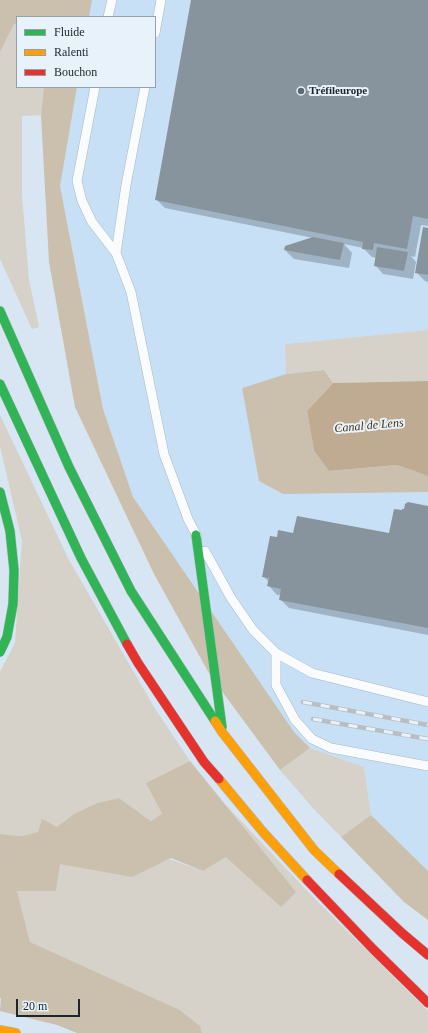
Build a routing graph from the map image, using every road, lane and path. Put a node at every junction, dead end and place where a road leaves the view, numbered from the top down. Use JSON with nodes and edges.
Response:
{"nodes":[{"id":1,"x":112,"y":0,"type":"edge"},
{"id":2,"x":161,"y":0,"type":"edge"},
{"id":3,"x":108,"y":16,"type":"edge"},
{"id":4,"x":156,"y":28,"type":"edge"},
{"id":5,"x":95,"y":88,"type":"edge"},
{"id":6,"x":145,"y":88,"type":"edge"},
{"id":7,"x":116,"y":253,"type":"junction"},
{"id":8,"x":0,"y":311,"type":"edge"},
{"id":9,"x":0,"y":384,"type":"edge"},
{"id":10,"x":0,"y":492,"type":"edge"},
{"id":11,"x":196,"y":535,"type":"junction"},
{"id":12,"x":0,"y":652,"type":"edge"},
{"id":13,"x":276,"y":653,"type":"junction"},
{"id":14,"x":428,"y":702,"type":"edge"},
{"id":15,"x":222,"y":732,"type":"junction"},
{"id":16,"x":428,"y":766,"type":"edge"},
{"id":17,"x":428,"y":955,"type":"edge"},
{"id":18,"x":428,"y":1003,"type":"edge"},
{"id":19,"x":0,"y":1030,"type":"edge"},
{"id":20,"x":16,"y":1033,"type":"edge"}],
"edges":[{"from":1,"to":3,"type":"lane"},
{"from":2,"to":4,"type":"lane"},
{"from":5,"to":7,"type":"lane"},
{"from":6,"to":7,"type":"lane"},
{"from":7,"to":11,"type":"lane"},
{"from":8,"to":15,"type":"highway"},
{"from":9,"to":18,"type":"highway"},
{"from":10,"to":12,"type":"highway"},
{"from":11,"to":13,"type":"lane"},
{"from":11,"to":15,"type":"highway"},
{"from":13,"to":14,"type":"lane"},
{"from":13,"to":16,"type":"lane"},
{"from":15,"to":17,"type":"highway"},
{"from":19,"to":20,"type":"highway"}]}
